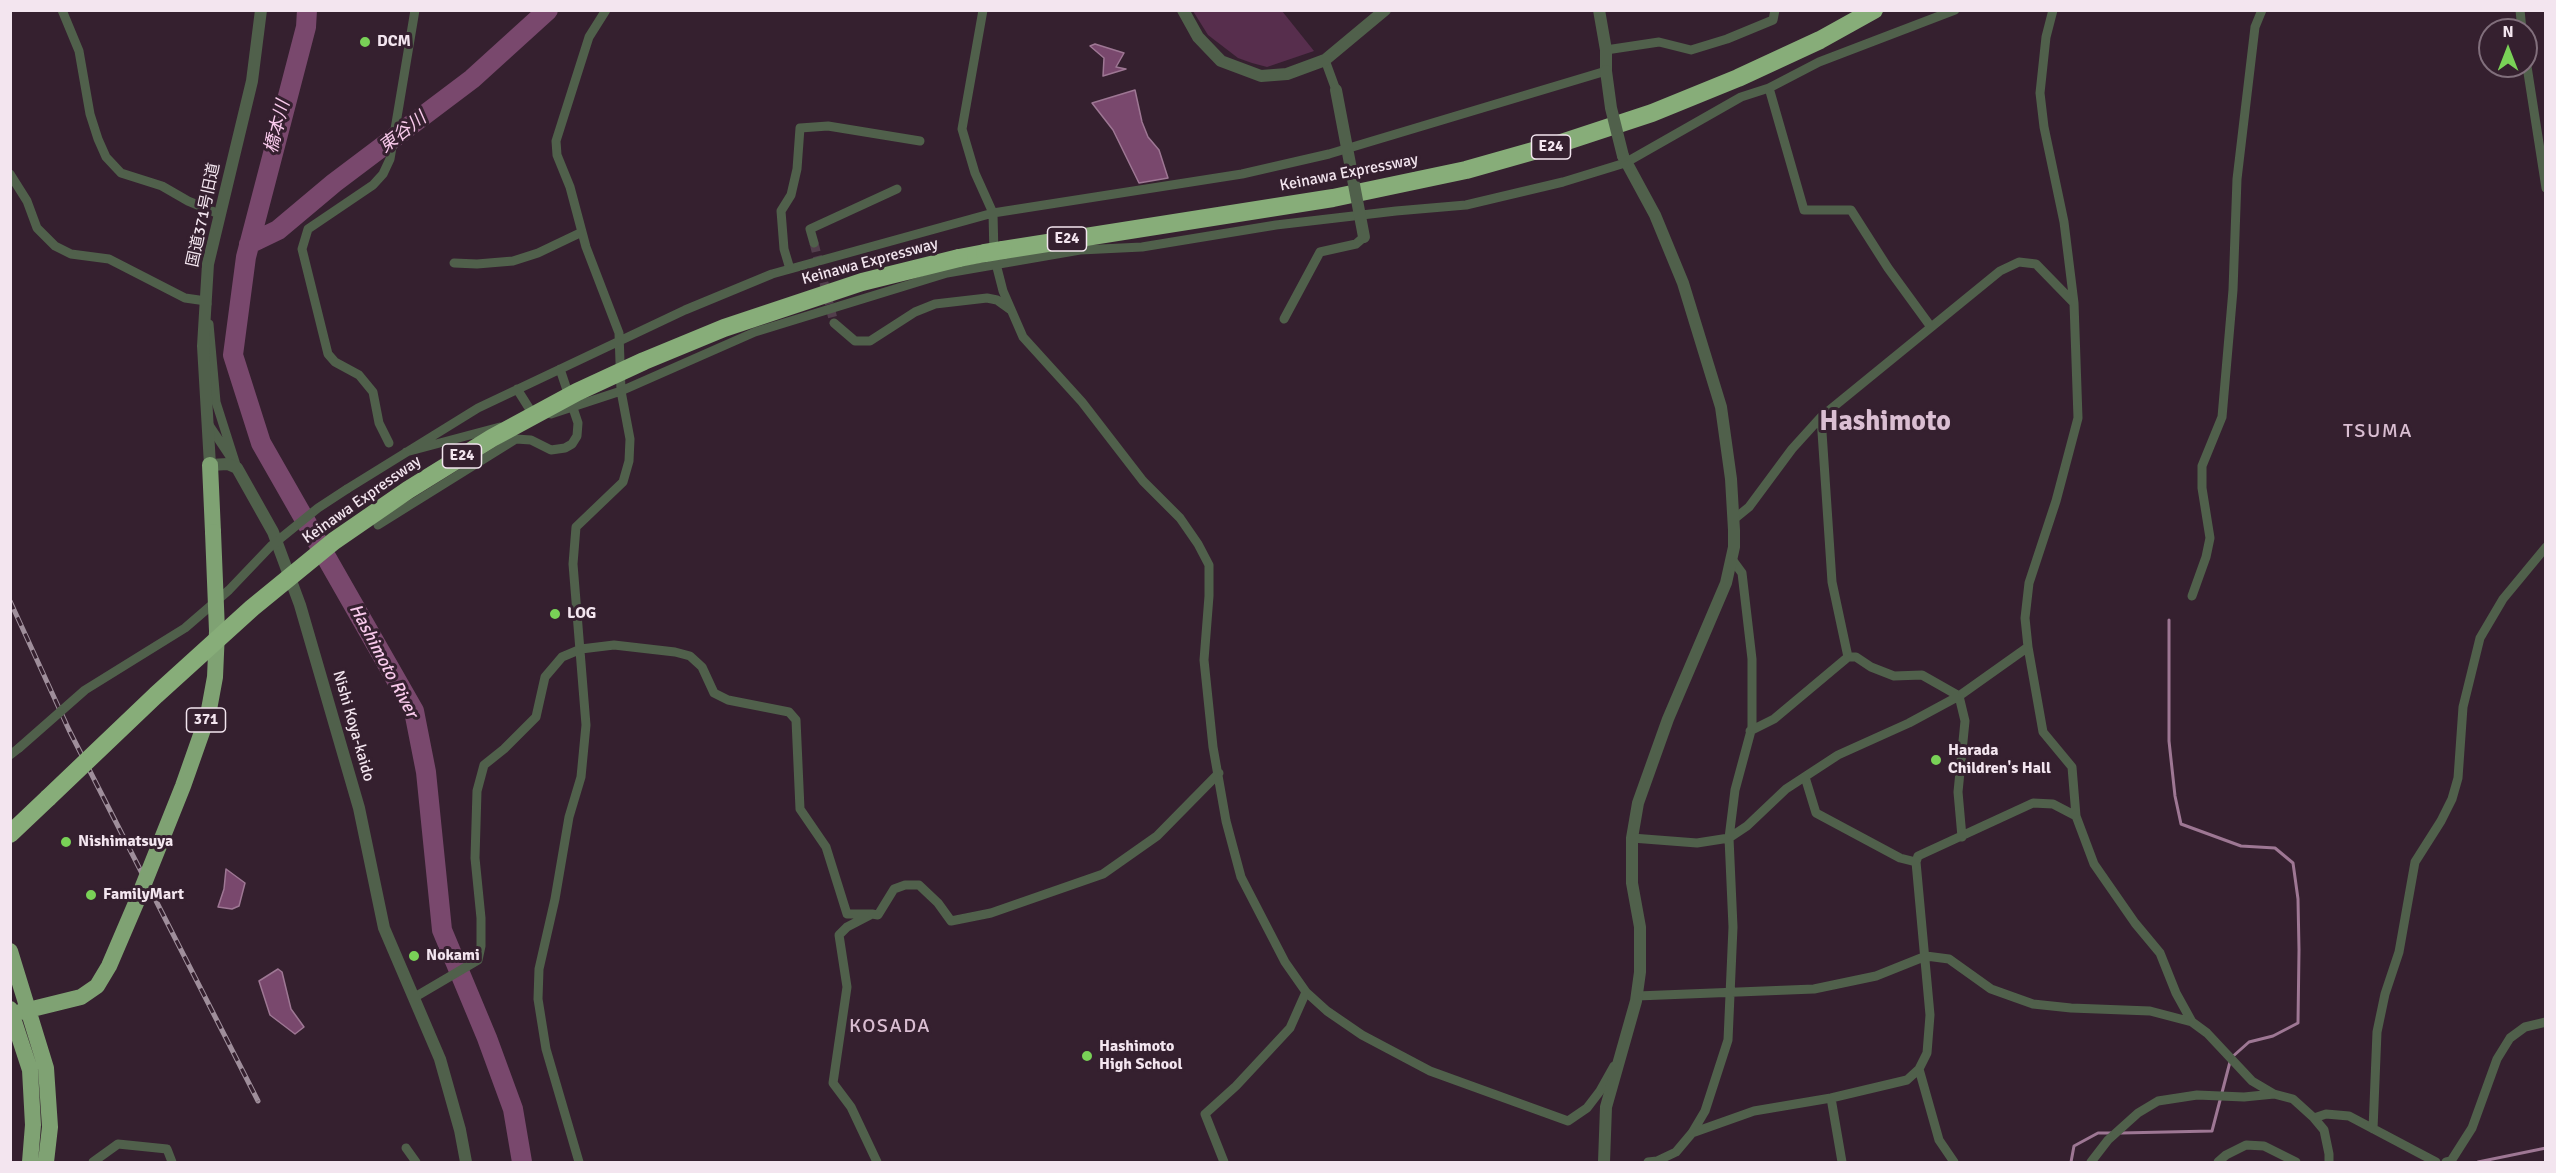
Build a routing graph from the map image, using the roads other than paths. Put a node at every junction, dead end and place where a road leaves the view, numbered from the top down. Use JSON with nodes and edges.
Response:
{"nodes":[{"id":1,"x":62,"y":10,"type":"edge"},
{"id":2,"x":261,"y":10,"type":"edge"},
{"id":3,"x":415,"y":10,"type":"edge"},
{"id":4,"x":606,"y":10,"type":"edge"},
{"id":5,"x":983,"y":10,"type":"edge"},
{"id":6,"x":1183,"y":10,"type":"edge"},
{"id":7,"x":1385,"y":10,"type":"edge"},
{"id":8,"x":1599,"y":10,"type":"edge"},
{"id":9,"x":1775,"y":10,"type":"edge"},
{"id":10,"x":1874,"y":10,"type":"edge"},
{"id":11,"x":1955,"y":10,"type":"edge"},
{"id":12,"x":2054,"y":10,"type":"edge"},
{"id":13,"x":2262,"y":10,"type":"edge"},
{"id":14,"x":1606,"y":50,"type":"junction"},
{"id":15,"x":1324,"y":60,"type":"junction"},
{"id":16,"x":1606,"y":71,"type":"junction"},
{"id":17,"x":2529,"y":78,"type":"edge"},
{"id":18,"x":1769,"y":88,"type":"junction"},
{"id":19,"x":1336,"y":90,"type":"joint"},
{"id":20,"x":920,"y":141,"type":"dead end"},
{"id":21,"x":1624,"y":160,"type":"junction"},
{"id":22,"x":10,"y":174,"type":"edge"},
{"id":23,"x":2546,"y":188,"type":"edge"},
{"id":24,"x":897,"y":189,"type":"dead end"},
{"id":25,"x":993,"y":213,"type":"junction"},
{"id":26,"x":219,"y":214,"type":"junction"},
{"id":27,"x":582,"y":231,"type":"junction"},
{"id":28,"x":1364,"y":237,"type":"joint"},
{"id":29,"x":814,"y":243,"type":"tunnel mouth"},
{"id":30,"x":995,"y":256,"type":"junction"},
{"id":31,"x":454,"y":263,"type":"dead end"},
{"id":32,"x":790,"y":269,"type":"junction"},
{"id":33,"x":206,"y":301,"type":"junction"},
{"id":34,"x":2074,"y":303,"type":"junction"},
{"id":35,"x":1011,"y":310,"type":"junction"},
{"id":36,"x":1284,"y":318,"type":"dead end"},
{"id":37,"x":834,"y":323,"type":"tunnel mouth"},
{"id":38,"x":1930,"y":327,"type":"junction"},
{"id":39,"x":619,"y":340,"type":"junction"},
{"id":40,"x":560,"y":369,"type":"junction"},
{"id":41,"x":517,"y":389,"type":"junction"},
{"id":42,"x":621,"y":391,"type":"junction"},
{"id":43,"x":575,"y":407,"type":"junction"},
{"id":44,"x":1821,"y":417,"type":"junction"},
{"id":45,"x":536,"y":418,"type":"junction"},
{"id":46,"x":207,"y":422,"type":"junction"},
{"id":47,"x":389,"y":443,"type":"dead end"},
{"id":48,"x":406,"y":452,"type":"junction"},
{"id":49,"x":210,"y":465,"type":"junction"},
{"id":50,"x":237,"y":468,"type":"junction"},
{"id":51,"x":1734,"y":520,"type":"junction"},
{"id":52,"x":378,"y":525,"type":"dead end"},
{"id":53,"x":2546,"y":547,"type":"edge"},
{"id":54,"x":1731,"y":558,"type":"junction"},
{"id":55,"x":2192,"y":596,"type":"dead end"},
{"id":56,"x":2028,"y":647,"type":"junction"},
{"id":57,"x":581,"y":649,"type":"junction"},
{"id":58,"x":1848,"y":657,"type":"junction"},
{"id":59,"x":1959,"y":696,"type":"junction"},
{"id":60,"x":1750,"y":731,"type":"junction"},
{"id":61,"x":10,"y":755,"type":"edge"},
{"id":62,"x":1219,"y":773,"type":"junction"},
{"id":63,"x":1805,"y":777,"type":"junction"},
{"id":64,"x":2076,"y":816,"type":"junction"},
{"id":65,"x":10,"y":834,"type":"edge"},
{"id":66,"x":1962,"y":837,"type":"junction"},
{"id":67,"x":1632,"y":838,"type":"junction"},
{"id":68,"x":1729,"y":838,"type":"junction"},
{"id":69,"x":1916,"y":862,"type":"junction"},
{"id":70,"x":872,"y":914,"type":"junction"},
{"id":71,"x":10,"y":951,"type":"edge"},
{"id":72,"x":1926,"y":956,"type":"junction"},
{"id":73,"x":1731,"y":991,"type":"junction"},
{"id":74,"x":1306,"y":992,"type":"junction"},
{"id":75,"x":1637,"y":996,"type":"junction"},
{"id":76,"x":415,"y":997,"type":"junction"},
{"id":77,"x":15,"y":1012,"type":"edge"},
{"id":78,"x":2192,"y":1022,"type":"junction"},
{"id":79,"x":2546,"y":1022,"type":"edge"},
{"id":80,"x":1621,"y":1053,"type":"junction"},
{"id":81,"x":1919,"y":1070,"type":"junction"},
{"id":82,"x":2274,"y":1094,"type":"junction"},
{"id":83,"x":1831,"y":1098,"type":"junction"},
{"id":84,"x":2314,"y":1118,"type":"junction"},
{"id":85,"x":2373,"y":1129,"type":"junction"},
{"id":86,"x":1692,"y":1133,"type":"junction"},
{"id":87,"x":406,"y":1148,"type":"dead end"},
{"id":88,"x":30,"y":1162,"type":"edge"},
{"id":89,"x":46,"y":1162,"type":"edge"},
{"id":90,"x":93,"y":1162,"type":"edge"},
{"id":91,"x":172,"y":1162,"type":"edge"},
{"id":92,"x":416,"y":1162,"type":"edge"},
{"id":93,"x":466,"y":1162,"type":"edge"},
{"id":94,"x":579,"y":1162,"type":"edge"},
{"id":95,"x":877,"y":1162,"type":"edge"},
{"id":96,"x":1224,"y":1162,"type":"edge"},
{"id":97,"x":1604,"y":1162,"type":"edge"},
{"id":98,"x":1648,"y":1162,"type":"edge"},
{"id":99,"x":1842,"y":1162,"type":"edge"},
{"id":100,"x":1954,"y":1162,"type":"edge"},
{"id":101,"x":2091,"y":1162,"type":"edge"},
{"id":102,"x":2218,"y":1162,"type":"edge"},
{"id":103,"x":2296,"y":1162,"type":"edge"},
{"id":104,"x":2329,"y":1162,"type":"edge"},
{"id":105,"x":2436,"y":1162,"type":"edge"},
{"id":106,"x":2446,"y":1162,"type":"edge"}],
"edges":[{"from":1,"to":26,"type":"street"},
{"from":2,"to":26,"type":"street","name":"国道371号旧道"},
{"from":3,"to":47,"type":"street"},
{"from":4,"to":27,"type":"street"},
{"from":5,"to":25,"type":"street"},
{"from":6,"to":15,"type":"street"},
{"from":7,"to":15,"type":"street"},
{"from":8,"to":14,"type":"street"},
{"from":9,"to":14,"type":"street"},
{"from":10,"to":30,"type":"highway","name":"Keinawa Expressway","number":"E24"},
{"from":11,"to":18,"type":"street"},
{"from":12,"to":34,"type":"street"},
{"from":13,"to":55,"type":"street"},
{"from":14,"to":16,"type":"street"},
{"from":15,"to":19,"type":"street"},
{"from":16,"to":21,"type":"street","bridge":true},
{"from":16,"to":25,"type":"street"},
{"from":17,"to":23,"type":"street"},
{"from":18,"to":21,"type":"street"},
{"from":18,"to":38,"type":"street"},
{"from":19,"to":28,"type":"street","bridge":true},
{"from":20,"to":32,"type":"street"},
{"from":21,"to":30,"type":"street"},
{"from":21,"to":51,"type":"street"},
{"from":22,"to":33,"type":"street"},
{"from":24,"to":29,"type":"street"},
{"from":25,"to":30,"type":"street"},
{"from":25,"to":32,"type":"street"},
{"from":26,"to":33,"type":"street","name":"国道371号旧道"},
{"from":27,"to":31,"type":"street"},
{"from":27,"to":39,"type":"street"},
{"from":28,"to":36,"type":"street"},
{"from":30,"to":35,"type":"street"},
{"from":30,"to":42,"type":"street"},
{"from":30,"to":65,"type":"highway","name":"Keinawa Expressway","number":"E24","bridge":true},
{"from":32,"to":39,"type":"street"},
{"from":33,"to":46,"type":"street","name":"国道371号旧道"},
{"from":33,"to":50,"type":"street","name":"Nishi Koya-kaido"},
{"from":34,"to":38,"type":"street"},
{"from":34,"to":56,"type":"street"},
{"from":35,"to":37,"type":"street"},
{"from":35,"to":62,"type":"street"},
{"from":38,"to":44,"type":"street"},
{"from":39,"to":40,"type":"street"},
{"from":39,"to":42,"type":"street"},
{"from":40,"to":41,"type":"street"},
{"from":40,"to":43,"type":"street"},
{"from":41,"to":45,"type":"street"},
{"from":41,"to":48,"type":"street"},
{"from":42,"to":43,"type":"street"},
{"from":42,"to":57,"type":"street"},
{"from":43,"to":45,"type":"street"},
{"from":43,"to":52,"type":"street"},
{"from":44,"to":51,"type":"street"},
{"from":44,"to":58,"type":"street"},
{"from":45,"to":48,"type":"street"},
{"from":46,"to":49,"type":"street","name":"国道371号旧道"},
{"from":46,"to":50,"type":"street"},
{"from":48,"to":61,"type":"street","bridge":true},
{"from":49,"to":50,"type":"street"},
{"from":49,"to":77,"type":"highway","number":"371","bridge":true},
{"from":50,"to":76,"type":"street","name":"Nishi Koya-kaido"},
{"from":51,"to":54,"type":"street"},
{"from":53,"to":85,"type":"street"},
{"from":54,"to":60,"type":"street"},
{"from":54,"to":67,"type":"street"},
{"from":56,"to":59,"type":"street"},
{"from":56,"to":64,"type":"street"},
{"from":57,"to":70,"type":"street"},
{"from":57,"to":76,"type":"street"},
{"from":57,"to":94,"type":"street"},
{"from":58,"to":59,"type":"street"},
{"from":58,"to":60,"type":"street"},
{"from":59,"to":63,"type":"street"},
{"from":59,"to":66,"type":"street"},
{"from":60,"to":68,"type":"street"},
{"from":62,"to":70,"type":"street"},
{"from":62,"to":74,"type":"street"},
{"from":63,"to":68,"type":"street"},
{"from":63,"to":69,"type":"street"},
{"from":64,"to":66,"type":"street"},
{"from":64,"to":78,"type":"street"},
{"from":66,"to":69,"type":"street"},
{"from":67,"to":68,"type":"street"},
{"from":67,"to":75,"type":"street"},
{"from":68,"to":73,"type":"street"},
{"from":69,"to":72,"type":"street"},
{"from":70,"to":95,"type":"street"},
{"from":71,"to":77,"type":"highway"},
{"from":72,"to":73,"type":"street"},
{"from":72,"to":78,"type":"street"},
{"from":72,"to":81,"type":"street"},
{"from":73,"to":75,"type":"street"},
{"from":73,"to":86,"type":"street"},
{"from":74,"to":80,"type":"street"},
{"from":74,"to":96,"type":"street"},
{"from":75,"to":80,"type":"street"},
{"from":76,"to":93,"type":"street","name":"Nishi Koya-kaido"},
{"from":77,"to":88,"type":"highway"},
{"from":77,"to":89,"type":"highway"},
{"from":78,"to":82,"type":"street"},
{"from":79,"to":106,"type":"street"},
{"from":80,"to":97,"type":"street"},
{"from":81,"to":83,"type":"street"},
{"from":81,"to":100,"type":"street"},
{"from":82,"to":84,"type":"street"},
{"from":82,"to":101,"type":"street"},
{"from":83,"to":86,"type":"street"},
{"from":83,"to":99,"type":"street"},
{"from":84,"to":85,"type":"street"},
{"from":84,"to":104,"type":"street"},
{"from":85,"to":105,"type":"street"},
{"from":86,"to":98,"type":"street"},
{"from":87,"to":92,"type":"street"},
{"from":90,"to":91,"type":"street"},
{"from":102,"to":103,"type":"street"}]}
